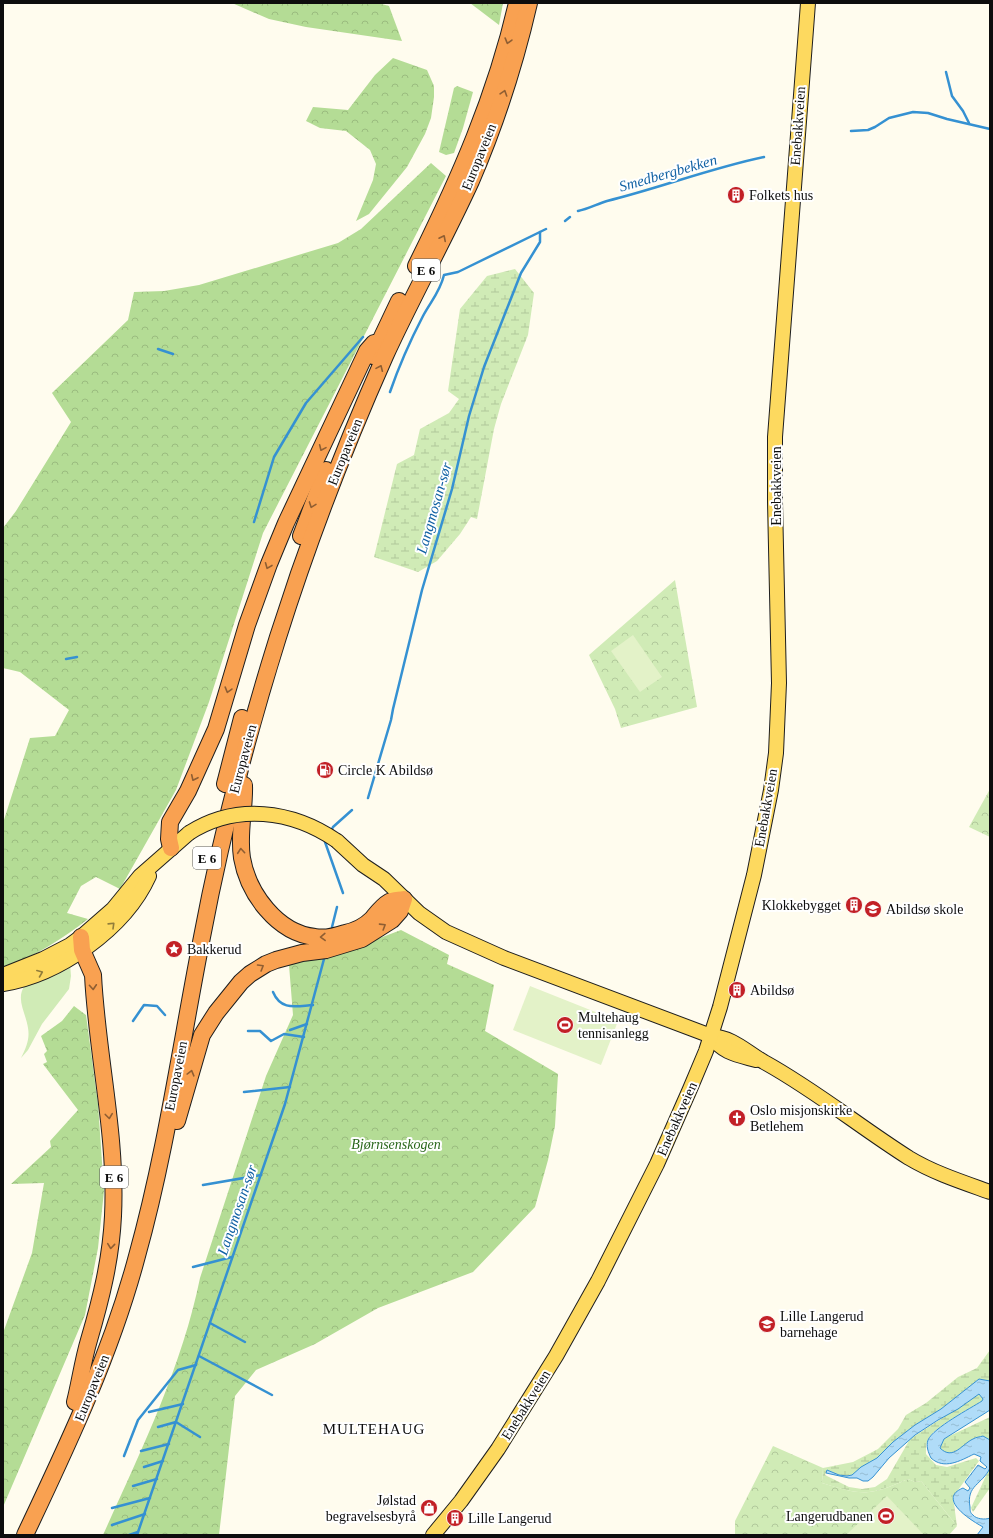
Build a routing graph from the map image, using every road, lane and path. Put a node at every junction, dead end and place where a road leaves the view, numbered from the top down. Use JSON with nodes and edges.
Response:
{"nodes":[{"id":1,"x":518,"y":3,"type":"edge"},
{"id":2,"x":529,"y":3,"type":"edge"},
{"id":3,"x":808,"y":3,"type":"edge"},
{"id":4,"x":386,"y":327,"type":"junction"},
{"id":5,"x":244,"y":755,"type":"junction"},
{"id":6,"x":186,"y":796,"type":"junction"},
{"id":7,"x":189,"y":833,"type":"junction"},
{"id":8,"x":171,"y":848,"type":"junction"},
{"id":9,"x":399,"y":903,"type":"junction"},
{"id":10,"x":82,"y":944,"type":"junction"},
{"id":11,"x":3,"y":975,"type":"edge"},
{"id":12,"x":3,"y":984,"type":"edge"},
{"id":13,"x":710,"y":1036,"type":"junction"},
{"id":14,"x":157,"y":1176,"type":"junction"},
{"id":15,"x":990,"y":1192,"type":"edge"},
{"id":16,"x":75,"y":1402,"type":"junction"},
{"id":17,"x":13,"y":1535,"type":"edge"},
{"id":18,"x":24,"y":1535,"type":"edge"},
{"id":19,"x":433,"y":1535,"type":"edge"}],
"edges":[{"from":1,"to":4,"type":"highway","name":"Europaveien","number":"E 6","one_way":true},
{"from":5,"to":2,"type":"highway","name":"Europaveien","number":"E 6","one_way":true},
{"from":3,"to":13,"type":"main road","name":"Enebakkveien"},
{"from":4,"to":6,"type":"highway","number":"E 6","one_way":true},
{"from":4,"to":16,"type":"highway","name":"Europaveien","number":"E 6","one_way":true},
{"from":9,"to":5,"type":"highway","number":"E 6","one_way":true},
{"from":5,"to":14,"type":"highway","name":"Europaveien","number":"E 6"},
{"from":6,"to":7,"type":"highway","number":"E 6"},
{"from":6,"to":8,"type":"highway","number":"E 6"},
{"from":7,"to":8,"type":"main road"},
{"from":7,"to":9,"type":"main road","bridge":true},
{"from":8,"to":10,"type":"main road"},
{"from":9,"to":13,"type":"main road"},
{"from":14,"to":9,"type":"highway","number":"E 6","one_way":true},
{"from":10,"to":11,"type":"main road"},
{"from":12,"to":10,"type":"main road","one_way":true},
{"from":10,"to":16,"type":"highway","number":"E 6","one_way":true},
{"from":13,"to":15,"type":"main road"},
{"from":13,"to":19,"type":"main road","name":"Enebakkveien"},
{"from":14,"to":18,"type":"highway","name":"Europaveien","number":"E 6"},
{"from":16,"to":17,"type":"highway","name":"Europaveien","number":"E 6"}]}
